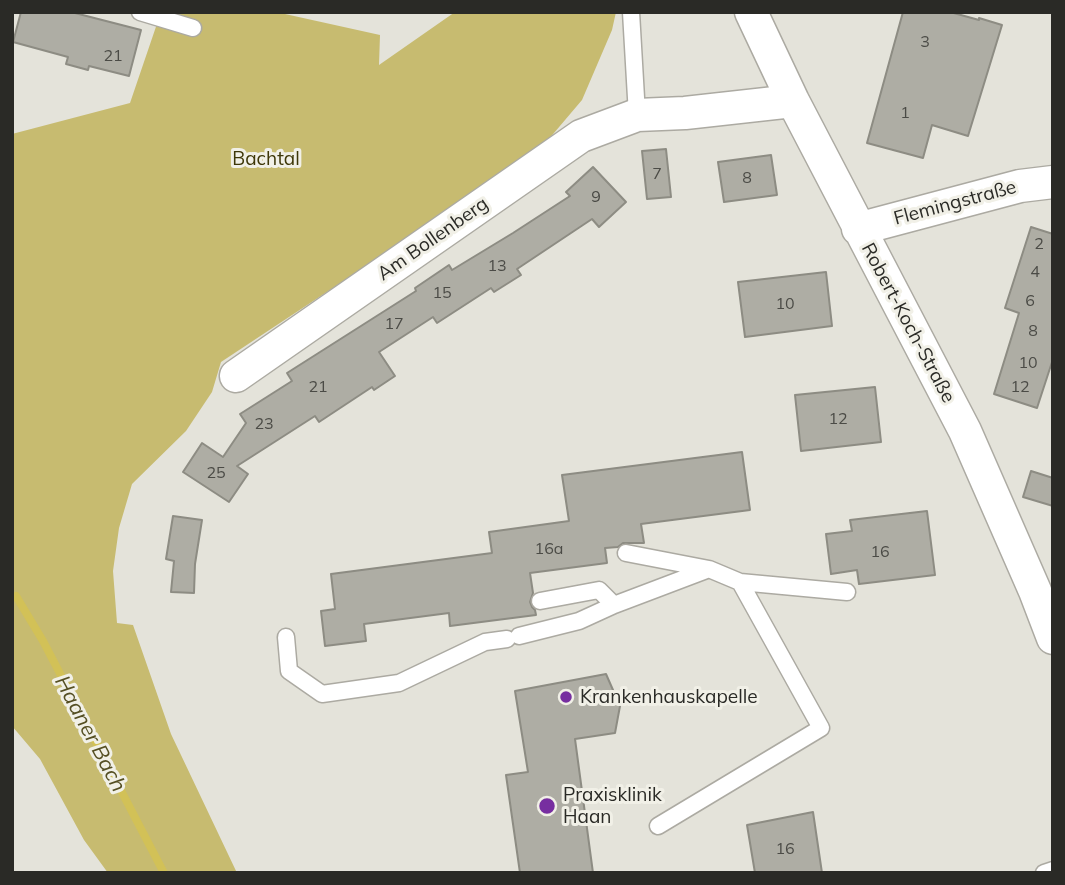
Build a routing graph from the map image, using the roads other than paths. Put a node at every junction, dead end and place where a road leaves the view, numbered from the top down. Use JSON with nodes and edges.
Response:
{"nodes":[{"id":1,"x":140,"y":12,"type":"edge"},
{"id":2,"x":631,"y":12,"type":"edge"},
{"id":3,"x":751,"y":12,"type":"edge"},
{"id":4,"x":193,"y":28,"type":"dead end"},
{"id":5,"x":793,"y":102,"type":"junction"},
{"id":6,"x":636,"y":115,"type":"junction"},
{"id":7,"x":1053,"y":182,"type":"edge"},
{"id":8,"x":858,"y":229,"type":"junction"},
{"id":9,"x":236,"y":376,"type":"dead end"},
{"id":10,"x":626,"y":553,"type":"dead end"},
{"id":11,"x":709,"y":569,"type":"junction"},
{"id":12,"x":740,"y":582,"type":"junction"},
{"id":13,"x":1044,"y":590,"type":"edge"},
{"id":14,"x":847,"y":592,"type":"dead end"},
{"id":15,"x":540,"y":601,"type":"dead end"},
{"id":16,"x":614,"y":605,"type":"junction"},
{"id":17,"x":286,"y":638,"type":"dead end"},
{"id":18,"x":1053,"y":638,"type":"edge"},
{"id":19,"x":658,"y":826,"type":"dead end"},
{"id":20,"x":1053,"y":870,"type":"edge"},
{"id":21,"x":1044,"y":873,"type":"edge"}],
"edges":[{"from":1,"to":4,"type":"lane"},
{"from":2,"to":6,"type":"lane"},
{"from":3,"to":5,"type":"street","name":"Robert-Koch-Straße"},
{"from":5,"to":6,"type":"street","name":"Am Bollenberg"},
{"from":5,"to":8,"type":"street","name":"Robert-Koch-Straße"},
{"from":6,"to":9,"type":"street","name":"Am Bollenberg"},
{"from":7,"to":8,"type":"street","name":"Flemingstraße"},
{"from":8,"to":13,"type":"street","name":"Robert-Koch-Straße"},
{"from":10,"to":11,"type":"lane"},
{"from":11,"to":12,"type":"lane"},
{"from":11,"to":16,"type":"lane"},
{"from":12,"to":14,"type":"lane"},
{"from":12,"to":19,"type":"lane"},
{"from":13,"to":18,"type":"street","name":"Robert-Koch-Straße"},
{"from":15,"to":16,"type":"lane"},
{"from":16,"to":17,"type":"lane"},
{"from":20,"to":21,"type":"lane"}]}
